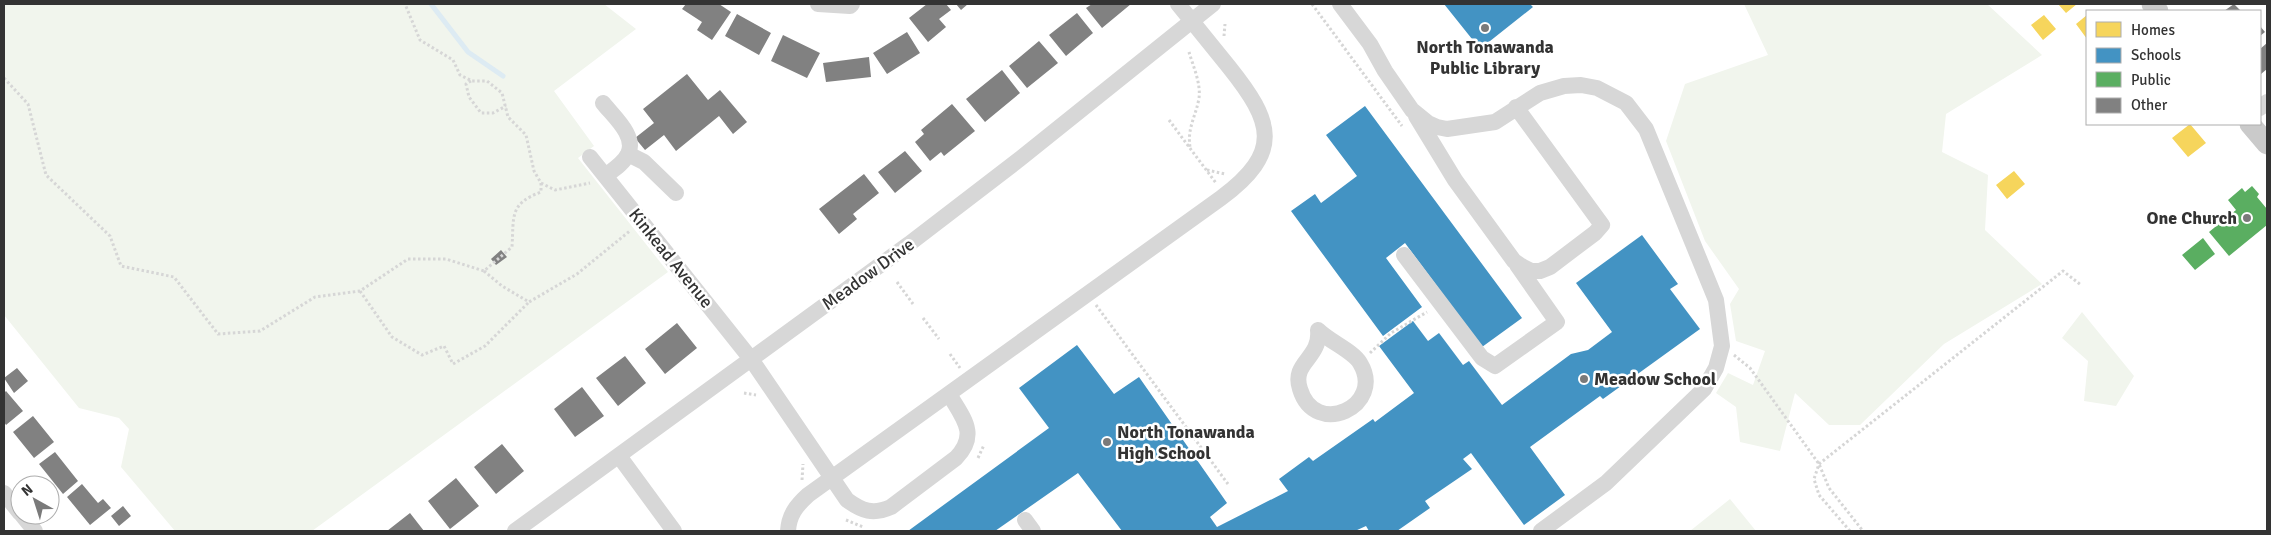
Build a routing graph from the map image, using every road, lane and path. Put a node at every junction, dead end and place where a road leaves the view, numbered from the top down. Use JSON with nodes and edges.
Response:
{"nodes":[{"id":1,"x":406,"y":4,"type":"edge"},
{"id":2,"x":818,"y":4,"type":"edge"},
{"id":3,"x":852,"y":4,"type":"edge"},
{"id":4,"x":1178,"y":4,"type":"edge"},
{"id":5,"x":1212,"y":4,"type":"edge"},
{"id":6,"x":1340,"y":4,"type":"edge"},
{"id":7,"x":1192,"y":20,"type":"junction"},
{"id":8,"x":1189,"y":52,"type":"dead end"},
{"id":9,"x":4,"y":78,"type":"edge"},
{"id":10,"x":472,"y":81,"type":"junction"},
{"id":11,"x":603,"y":103,"type":"dead end"},
{"id":12,"x":506,"y":106,"type":"junction"},
{"id":13,"x":1516,"y":107,"type":"junction"},
{"id":14,"x":1412,"y":110,"type":"junction"},
{"id":15,"x":1169,"y":120,"type":"dead end"},
{"id":16,"x":2251,"y":125,"type":"edge"},
{"id":17,"x":2267,"y":144,"type":"edge"},
{"id":18,"x":1190,"y":147,"type":"junction"},
{"id":19,"x":628,"y":154,"type":"junction"},
{"id":20,"x":590,"y":157,"type":"dead end"},
{"id":21,"x":1206,"y":170,"type":"junction"},
{"id":22,"x":605,"y":176,"type":"junction"},
{"id":23,"x":1230,"y":178,"type":"dead end"},
{"id":24,"x":541,"y":182,"type":"junction"},
{"id":25,"x":1216,"y":183,"type":"dead end"},
{"id":26,"x":676,"y":194,"type":"dead end"},
{"id":27,"x":644,"y":225,"type":"junction"},
{"id":28,"x":1404,"y":255,"type":"dead end"},
{"id":29,"x":1514,"y":261,"type":"junction"},
{"id":30,"x":484,"y":271,"type":"junction"},
{"id":31,"x":897,"y":282,"type":"dead end"},
{"id":32,"x":2081,"y":285,"type":"dead end"},
{"id":33,"x":360,"y":291,"type":"junction"},
{"id":34,"x":1093,"y":300,"type":"dead end"},
{"id":35,"x":529,"y":302,"type":"junction"},
{"id":36,"x":913,"y":304,"type":"dead end"},
{"id":37,"x":1441,"y":304,"type":"junction"},
{"id":38,"x":923,"y":318,"type":"dead end"},
{"id":39,"x":939,"y":339,"type":"dead end"},
{"id":40,"x":1722,"y":346,"type":"junction"},
{"id":41,"x":950,"y":354,"type":"dead end"},
{"id":42,"x":751,"y":359,"type":"junction"},
{"id":43,"x":1360,"y":362,"type":"junction"},
{"id":44,"x":962,"y":371,"type":"dead end"},
{"id":45,"x":744,"y":393,"type":"dead end"},
{"id":46,"x":949,"y":394,"type":"junction"},
{"id":47,"x":761,"y":400,"type":"dead end"},
{"id":48,"x":619,"y":456,"type":"junction"},
{"id":49,"x":801,"y":458,"type":"dead end"},
{"id":50,"x":1819,"y":464,"type":"junction"},
{"id":51,"x":832,"y":479,"type":"junction"},
{"id":52,"x":799,"y":484,"type":"dead end"},
{"id":53,"x":1228,"y":484,"type":"dead end"},
{"id":54,"x":515,"y":531,"type":"edge"},
{"id":55,"x":674,"y":531,"type":"edge"},
{"id":56,"x":788,"y":531,"type":"edge"},
{"id":57,"x":1541,"y":531,"type":"edge"},
{"id":58,"x":1850,"y":531,"type":"edge"},
{"id":59,"x":1863,"y":531,"type":"edge"}],
"edges":[{"from":1,"to":10,"type":"path"},
{"from":2,"to":3,"type":"street"},
{"from":4,"to":7,"type":"street"},
{"from":5,"to":7,"type":"street","name":"Meadow Drive"},
{"from":6,"to":14,"type":"street"},
{"from":7,"to":42,"type":"street","name":"Meadow Drive"},
{"from":7,"to":46,"type":"street"},
{"from":8,"to":18,"type":"path"},
{"from":9,"to":33,"type":"path"},
{"from":10,"to":12,"type":"path"},
{"from":10,"to":12,"type":"path"},
{"from":11,"to":19,"type":"street"},
{"from":12,"to":24,"type":"path"},
{"from":13,"to":14,"type":"street"},
{"from":13,"to":29,"type":"street"},
{"from":13,"to":40,"type":"street"},
{"from":14,"to":29,"type":"street"},
{"from":15,"to":18,"type":"path"},
{"from":16,"to":17,"type":"main road"},
{"from":18,"to":21,"type":"path"},
{"from":19,"to":22,"type":"street"},
{"from":19,"to":26,"type":"street"},
{"from":20,"to":22,"type":"street","name":"Kinkead Avenue"},
{"from":21,"to":23,"type":"path"},
{"from":21,"to":25,"type":"path"},
{"from":22,"to":24,"type":"path"},
{"from":22,"to":27,"type":"street","name":"Kinkead Avenue"},
{"from":24,"to":30,"type":"path"},
{"from":27,"to":35,"type":"path"},
{"from":27,"to":42,"type":"street","name":"Kinkead Avenue"},
{"from":28,"to":37,"type":"street"},
{"from":29,"to":37,"type":"street"},
{"from":30,"to":33,"type":"path"},
{"from":30,"to":35,"type":"path"},
{"from":31,"to":36,"type":"path"},
{"from":32,"to":50,"type":"path"},
{"from":33,"to":35,"type":"path"},
{"from":34,"to":53,"type":"path"},
{"from":37,"to":43,"type":"path"},
{"from":38,"to":39,"type":"path"},
{"from":40,"to":50,"type":"path"},
{"from":40,"to":57,"type":"street"},
{"from":41,"to":44,"type":"path"},
{"from":42,"to":48,"type":"street","name":"Meadow Drive"},
{"from":42,"to":51,"type":"street","name":"Kinkead Avenue"},
{"from":43,"to":43,"type":"street"},
{"from":45,"to":47,"type":"path"},
{"from":46,"to":51,"type":"street"},
{"from":46,"to":51,"type":"street","name":"Kinkead Avenue"},
{"from":48,"to":54,"type":"street","name":"Meadow Drive"},
{"from":48,"to":55,"type":"street"},
{"from":49,"to":52,"type":"path"},
{"from":50,"to":58,"type":"path"},
{"from":50,"to":59,"type":"path"},
{"from":51,"to":56,"type":"street"}]}
